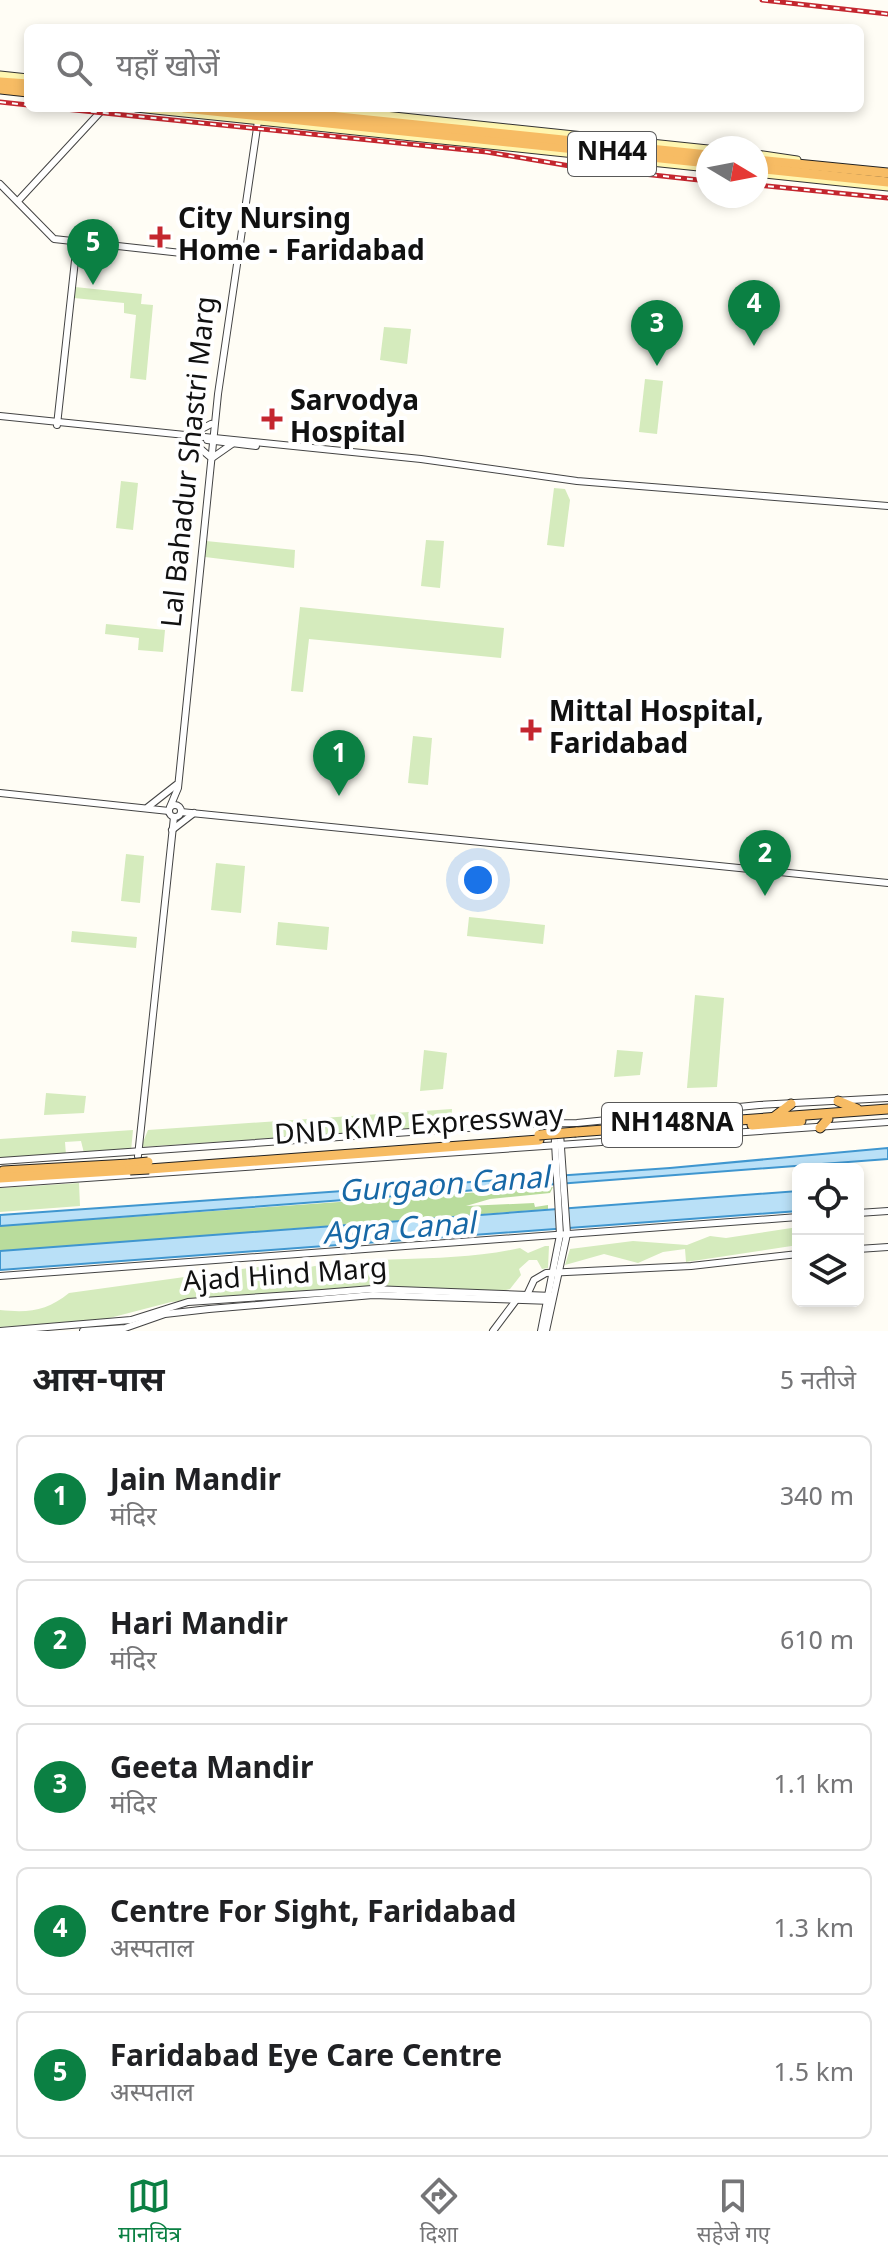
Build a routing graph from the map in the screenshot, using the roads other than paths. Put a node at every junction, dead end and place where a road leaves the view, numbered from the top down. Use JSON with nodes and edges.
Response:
{"nodes":[{"id":1,"x":0,"y":75,"type":"edge"},
{"id":2,"x":24,"y":78,"type":"edge"},
{"id":3,"x":0,"y":82,"type":"edge"},
{"id":4,"x":24,"y":84,"type":"edge"},
{"id":5,"x":0,"y":91,"type":"edge"},
{"id":6,"x":24,"y":93,"type":"edge"},
{"id":7,"x":24,"y":94,"type":"edge"},
{"id":8,"x":100,"y":112,"type":"edge"},
{"id":9,"x":173,"y":112,"type":"edge"},
{"id":10,"x":189,"y":112,"type":"edge"},
{"id":11,"x":221,"y":112,"type":"edge"},
{"id":12,"x":289,"y":112,"type":"edge"},
{"id":13,"x":354,"y":112,"type":"edge"},
{"id":14,"x":200,"y":115,"type":"junction"},
{"id":15,"x":255,"y":121,"type":"junction"},
{"id":16,"x":500,"y":128,"type":"junction"},
{"id":17,"x":467,"y":131,"type":"junction"},
{"id":18,"x":504,"y":143,"type":"junction"},
{"id":19,"x":473,"y":145,"type":"junction"},
{"id":20,"x":696,"y":151,"type":"edge"},
{"id":21,"x":696,"y":151,"type":"edge"},
{"id":22,"x":768,"y":164,"type":"edge"},
{"id":23,"x":696,"y":165,"type":"edge"},
{"id":24,"x":696,"y":165,"type":"edge"},
{"id":25,"x":768,"y":165,"type":"edge"},
{"id":26,"x":794,"y":165,"type":"junction"},
{"id":27,"x":888,"y":171,"type":"edge"},
{"id":28,"x":0,"y":184,"type":"edge"},
{"id":29,"x":888,"y":184,"type":"edge"},
{"id":30,"x":18,"y":201,"type":"junction"},
{"id":31,"x":77,"y":242,"type":"junction"},
{"id":32,"x":234,"y":259,"type":"junction"},
{"id":33,"x":0,"y":418,"type":"edge"},
{"id":34,"x":58,"y":424,"type":"junction"},
{"id":35,"x":211,"y":424,"type":"junction"},
{"id":36,"x":189,"y":437,"type":"junction"},
{"id":37,"x":212,"y":439,"type":"junction"},
{"id":38,"x":232,"y":444,"type":"junction"},
{"id":39,"x":210,"y":459,"type":"junction"},
{"id":40,"x":888,"y":508,"type":"edge"},
{"id":41,"x":178,"y":785,"type":"junction"},
{"id":42,"x":0,"y":793,"type":"edge"},
{"id":43,"x":148,"y":807,"type":"junction"},
{"id":44,"x":180,"y":809,"type":"junction"},
{"id":45,"x":171,"y":812,"type":"junction"},
{"id":46,"x":194,"y":813,"type":"junction"},
{"id":47,"x":172,"y":830,"type":"junction"},
{"id":48,"x":888,"y":883,"type":"edge"},
{"id":49,"x":888,"y":1098,"type":"edge"},
{"id":50,"x":838,"y":1101,"type":"junction"},
{"id":51,"x":791,"y":1104,"type":"junction"},
{"id":52,"x":861,"y":1111,"type":"junction"},
{"id":53,"x":888,"y":1112,"type":"edge"},
{"id":54,"x":828,"y":1119,"type":"junction"},
{"id":55,"x":774,"y":1120,"type":"junction"},
{"id":56,"x":888,"y":1122,"type":"edge"},
{"id":57,"x":557,"y":1124,"type":"junction"},
{"id":58,"x":820,"y":1128,"type":"junction"},
{"id":59,"x":791,"y":1130,"type":"junction"},
{"id":60,"x":539,"y":1138,"type":"junction"},
{"id":61,"x":558,"y":1148,"type":"junction"},
{"id":62,"x":138,"y":1153,"type":"junction"},
{"id":63,"x":0,"y":1161,"type":"edge"},
{"id":64,"x":133,"y":1170,"type":"junction"},
{"id":65,"x":0,"y":1172,"type":"edge"},
{"id":66,"x":0,"y":1178,"type":"edge"},
{"id":67,"x":0,"y":1184,"type":"edge"},
{"id":68,"x":888,"y":1211,"type":"edge"},
{"id":69,"x":864,"y":1213,"type":"edge"},
{"id":70,"x":792,"y":1217,"type":"edge"},
{"id":71,"x":563,"y":1232,"type":"junction"},
{"id":72,"x":888,"y":1247,"type":"edge"},
{"id":73,"x":864,"y":1249,"type":"edge"},
{"id":74,"x":792,"y":1255,"type":"edge"},
{"id":75,"x":556,"y":1272,"type":"junction"},
{"id":76,"x":0,"y":1276,"type":"edge"},
{"id":77,"x":332,"y":1295,"type":"junction"},
{"id":78,"x":521,"y":1297,"type":"junction"},
{"id":79,"x":550,"y":1298,"type":"junction"},
{"id":80,"x":0,"y":1331,"type":"edge"},
{"id":81,"x":83,"y":1331,"type":"edge"},
{"id":82,"x":495,"y":1331,"type":"edge"},
{"id":83,"x":544,"y":1331,"type":"edge"}],
"edges":[{"from":1,"to":2,"type":"main road"},
{"from":3,"to":4,"type":"highway"},
{"from":5,"to":6,"type":"highway"},
{"from":5,"to":7,"type":"main road"},
{"from":8,"to":30,"type":"street"},
{"from":9,"to":14,"type":"main road"},
{"from":10,"to":14,"type":"highway"},
{"from":11,"to":18,"type":"highway","number":"NH44"},
{"from":12,"to":17,"type":"highway","number":"NH44"},
{"from":13,"to":16,"type":"main road"},
{"from":14,"to":15,"type":"main road"},
{"from":15,"to":19,"type":"main road"},
{"from":15,"to":32,"type":"street","name":"Lal Bahadur Shastri Marg"},
{"from":16,"to":17,"type":"highway"},
{"from":16,"to":21,"type":"main road"},
{"from":17,"to":20,"type":"highway","number":"NH44"},
{"from":18,"to":19,"type":"highway"},
{"from":18,"to":23,"type":"highway","number":"NH44"},
{"from":19,"to":24,"type":"main road"},
{"from":22,"to":26,"type":"highway"},
{"from":25,"to":29,"type":"main road"},
{"from":26,"to":27,"type":"highway"},
{"from":26,"to":29,"type":"highway"},
{"from":28,"to":30,"type":"street"},
{"from":30,"to":31,"type":"street"},
{"from":31,"to":32,"type":"street"},
{"from":31,"to":34,"type":"street"},
{"from":32,"to":35,"type":"street"},
{"from":32,"to":37,"type":"street","name":"Lal Bahadur Shastri Marg"},
{"from":33,"to":34,"type":"street"},
{"from":34,"to":36,"type":"street"},
{"from":35,"to":36,"type":"street"},
{"from":35,"to":37,"type":"street"},
{"from":36,"to":37,"type":"street"},
{"from":36,"to":39,"type":"street"},
{"from":37,"to":38,"type":"street"},
{"from":37,"to":39,"type":"street","name":"Lal Bahadur Shastri Marg"},
{"from":37,"to":40,"type":"street"},
{"from":38,"to":39,"type":"street"},
{"from":38,"to":40,"type":"street"},
{"from":39,"to":41,"type":"street","name":"Lal Bahadur Shastri Marg"},
{"from":41,"to":43,"type":"street"},
{"from":41,"to":44,"type":"street"},
{"from":41,"to":45,"type":"street","name":"Lal Bahadur Shastri Marg"},
{"from":42,"to":43,"type":"street"},
{"from":43,"to":45,"type":"street"},
{"from":44,"to":45,"type":"street"},
{"from":44,"to":45,"type":"street"},
{"from":44,"to":46,"type":"street"},
{"from":45,"to":47,"type":"street","name":"Lal Bahadur Shastri Marg"},
{"from":46,"to":47,"type":"street"},
{"from":46,"to":48,"type":"street"},
{"from":47,"to":62,"type":"street","name":"Lal Bahadur Shastri Marg"},
{"from":49,"to":50,"type":"street"},
{"from":50,"to":51,"type":"street"},
{"from":50,"to":52,"type":"highway"},
{"from":51,"to":55,"type":"highway"},
{"from":51,"to":57,"type":"street"},
{"from":52,"to":53,"type":"highway","name":"DND KMP Expressway","number":"NH148NA"},
{"from":52,"to":55,"type":"highway","name":"DND KMP Expressway","number":"NH148NA"},
{"from":53,"to":54,"type":"highway","name":"DND KMP Expressway","number":"NH148NA"},
{"from":54,"to":55,"type":"highway","name":"DND KMP Expressway","number":"NH148NA"},
{"from":54,"to":58,"type":"highway"},
{"from":55,"to":59,"type":"highway"},
{"from":55,"to":60,"type":"highway","name":"DND KMP Expressway","number":"NH148NA","bridge":true},
{"from":55,"to":60,"type":"highway","name":"DND KMP Expressway","number":"NH148NA","bridge":true},
{"from":56,"to":58,"type":"street"},
{"from":57,"to":61,"type":"street"},
{"from":57,"to":62,"type":"street"},
{"from":58,"to":59,"type":"street"},
{"from":59,"to":61,"type":"street"},
{"from":60,"to":64,"type":"highway","name":"DND KMP Expressway","number":"NH148NA","bridge":true},
{"from":61,"to":64,"type":"street"},
{"from":61,"to":71,"type":"street"},
{"from":62,"to":63,"type":"street"},
{"from":62,"to":64,"type":"street","name":"Lal Bahadur Shastri Marg"},
{"from":64,"to":65,"type":"highway","name":"DND KMP Expressway","number":"NH148NA"},
{"from":64,"to":66,"type":"highway","name":"DND KMP Expressway","number":"NH148NA"},
{"from":64,"to":67,"type":"street"},
{"from":68,"to":69,"type":"street"},
{"from":70,"to":71,"type":"street"},
{"from":71,"to":75,"type":"street"},
{"from":71,"to":76,"type":"street"},
{"from":72,"to":73,"type":"street"},
{"from":74,"to":75,"type":"street"},
{"from":75,"to":78,"type":"street"},
{"from":75,"to":79,"type":"street"},
{"from":77,"to":78,"type":"street","name":"Ajad Hind Marg"},
{"from":77,"to":80,"type":"street","name":"Ajad Hind Marg"},
{"from":77,"to":81,"type":"street"},
{"from":78,"to":79,"type":"street","name":"Ajad Hind Marg"},
{"from":78,"to":82,"type":"street"},
{"from":79,"to":83,"type":"street"}]}
